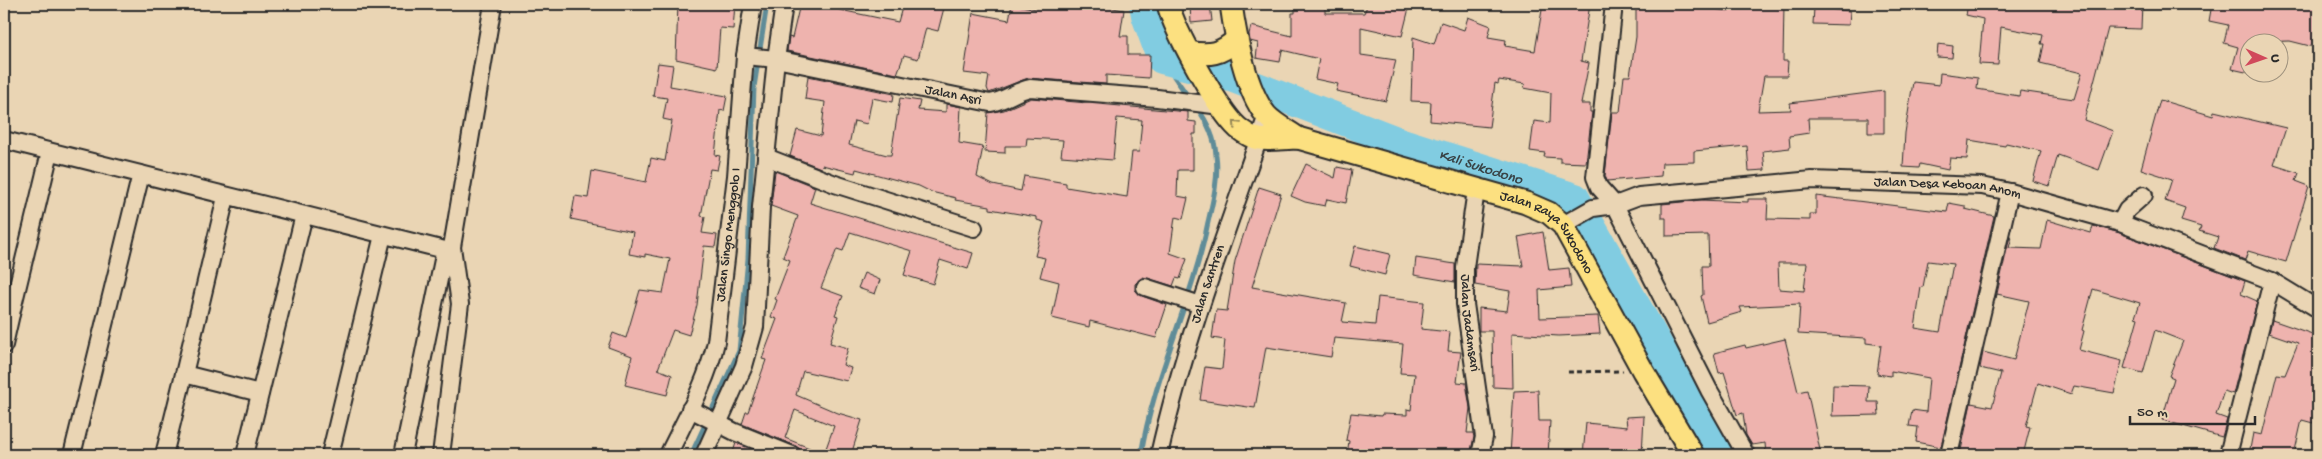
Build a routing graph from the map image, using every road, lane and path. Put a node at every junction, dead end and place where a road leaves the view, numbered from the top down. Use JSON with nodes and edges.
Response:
{"nodes":[{"id":1,"x":492,"y":4,"type":"edge"},
{"id":2,"x":753,"y":4,"type":"edge"},
{"id":3,"x":784,"y":4,"type":"edge"},
{"id":4,"x":1168,"y":4,"type":"edge"},
{"id":5,"x":1230,"y":4,"type":"edge"},
{"id":6,"x":1614,"y":4,"type":"edge"},
{"id":7,"x":1237,"y":45,"type":"junction"},
{"id":8,"x":747,"y":56,"type":"junction"},
{"id":9,"x":1193,"y":58,"type":"junction"},
{"id":10,"x":772,"y":59,"type":"junction"},
{"id":11,"x":1206,"y":101,"type":"junction"},
{"id":12,"x":1267,"y":116,"type":"junction"},
{"id":13,"x":1298,"y":138,"type":"junction"},
{"id":14,"x":1259,"y":139,"type":"junction"},
{"id":15,"x":4,"y":140,"type":"edge"},
{"id":16,"x":50,"y":152,"type":"junction"},
{"id":17,"x":766,"y":157,"type":"junction"},
{"id":18,"x":141,"y":174,"type":"junction"},
{"id":19,"x":1476,"y":190,"type":"junction"},
{"id":20,"x":2010,"y":192,"type":"junction"},
{"id":21,"x":2144,"y":195,"type":"dead end"},
{"id":22,"x":226,"y":197,"type":"junction"},
{"id":23,"x":1615,"y":205,"type":"junction"},
{"id":24,"x":304,"y":215,"type":"junction"},
{"id":25,"x":1568,"y":222,"type":"junction"},
{"id":26,"x":2120,"y":223,"type":"junction"},
{"id":27,"x":974,"y":228,"type":"dead end"},
{"id":28,"x":383,"y":235,"type":"junction"},
{"id":29,"x":2272,"y":281,"type":"junction"},
{"id":30,"x":1145,"y":287,"type":"dead end"},
{"id":31,"x":1191,"y":302,"type":"junction"},
{"id":32,"x":2318,"y":308,"type":"edge"},
{"id":33,"x":7,"y":313,"type":"edge"},
{"id":34,"x":4,"y":344,"type":"edge"},
{"id":35,"x":1626,"y":371,"type":"dead end"},
{"id":36,"x":1568,"y":372,"type":"dead end"},
{"id":37,"x":184,"y":374,"type":"junction"},
{"id":38,"x":260,"y":393,"type":"junction"},
{"id":39,"x":693,"y":410,"type":"junction"},
{"id":40,"x":715,"y":422,"type":"junction"},
{"id":41,"x":72,"y":455,"type":"edge"},
{"id":42,"x":164,"y":455,"type":"edge"},
{"id":43,"x":244,"y":455,"type":"edge"},
{"id":44,"x":330,"y":455,"type":"edge"},
{"id":45,"x":404,"y":455,"type":"edge"},
{"id":46,"x":441,"y":455,"type":"edge"},
{"id":47,"x":668,"y":455,"type":"edge"},
{"id":48,"x":704,"y":455,"type":"edge"},
{"id":49,"x":792,"y":455,"type":"edge"},
{"id":50,"x":1160,"y":455,"type":"edge"},
{"id":51,"x":1480,"y":455,"type":"edge"},
{"id":52,"x":1693,"y":455,"type":"edge"},
{"id":53,"x":1746,"y":455,"type":"edge"},
{"id":54,"x":1949,"y":455,"type":"edge"},
{"id":55,"x":2228,"y":455,"type":"edge"}],
"edges":[{"from":1,"to":46,"type":"street"},
{"from":2,"to":8,"type":"street","name":"Jalan Singo Menggolo I"},
{"from":3,"to":10,"type":"street"},
{"from":4,"to":9,"type":"main road"},
{"from":5,"to":7,"type":"main road","name":"Jalan Raya Sukodono"},
{"from":6,"to":23,"type":"street"},
{"from":7,"to":9,"type":"main road"},
{"from":7,"to":12,"type":"main road","name":"Jalan Raya Sukodono"},
{"from":8,"to":10,"type":"street","name":"Jalan Asri"},
{"from":8,"to":39,"type":"street","name":"Jalan Singo Menggolo I"},
{"from":9,"to":11,"type":"main road"},
{"from":10,"to":11,"type":"street","name":"Jalan Asri"},
{"from":10,"to":17,"type":"street"},
{"from":14,"to":11,"type":"main road","one_way":true},
{"from":12,"to":13,"type":"main road","name":"Jalan Raya Sukodono"},
{"from":12,"to":14,"type":"street","name":"Jalan Santren"},
{"from":13,"to":14,"type":"main road","name":"Jalan Raya Sukodono"},
{"from":13,"to":19,"type":"main road","name":"Jalan Raya Sukodono"},
{"from":14,"to":31,"type":"street","name":"Jalan Santren"},
{"from":15,"to":16,"type":"street"},
{"from":16,"to":18,"type":"street"},
{"from":16,"to":33,"type":"street"},
{"from":17,"to":27,"type":"street"},
{"from":17,"to":40,"type":"street"},
{"from":18,"to":22,"type":"street"},
{"from":18,"to":41,"type":"street"},
{"from":19,"to":25,"type":"main road","name":"Jalan Raya Sukodono"},
{"from":19,"to":51,"type":"street","name":"Jalan Jadamsari"},
{"from":20,"to":23,"type":"street","name":"Jalan Desa Keboan Anom"},
{"from":20,"to":26,"type":"street","name":"Jalan Desa Keboan Anom"},
{"from":20,"to":54,"type":"street"},
{"from":21,"to":26,"type":"street"},
{"from":22,"to":24,"type":"street"},
{"from":22,"to":37,"type":"street"},
{"from":23,"to":25,"type":"street","name":"Jalan Desa Keboan Anom"},
{"from":23,"to":53,"type":"street"},
{"from":24,"to":28,"type":"street"},
{"from":24,"to":38,"type":"street"},
{"from":25,"to":52,"type":"main road","name":"Jalan Raya Sukodono"},
{"from":26,"to":29,"type":"street","name":"Jalan Desa Keboan Anom"},
{"from":28,"to":44,"type":"street"},
{"from":28,"to":45,"type":"street"},
{"from":29,"to":32,"type":"street","name":"Jalan Desa Keboan Anom"},
{"from":29,"to":55,"type":"street"},
{"from":30,"to":31,"type":"street"},
{"from":31,"to":50,"type":"street","name":"Jalan Santren"},
{"from":33,"to":34,"type":"street"},
{"from":35,"to":36,"type":"path"},
{"from":37,"to":38,"type":"street"},
{"from":37,"to":42,"type":"street"},
{"from":38,"to":43,"type":"street"},
{"from":39,"to":40,"type":"street"},
{"from":39,"to":47,"type":"street","name":"Jalan Singo Menggolo I"},
{"from":40,"to":48,"type":"street"},
{"from":40,"to":49,"type":"street"}]}
